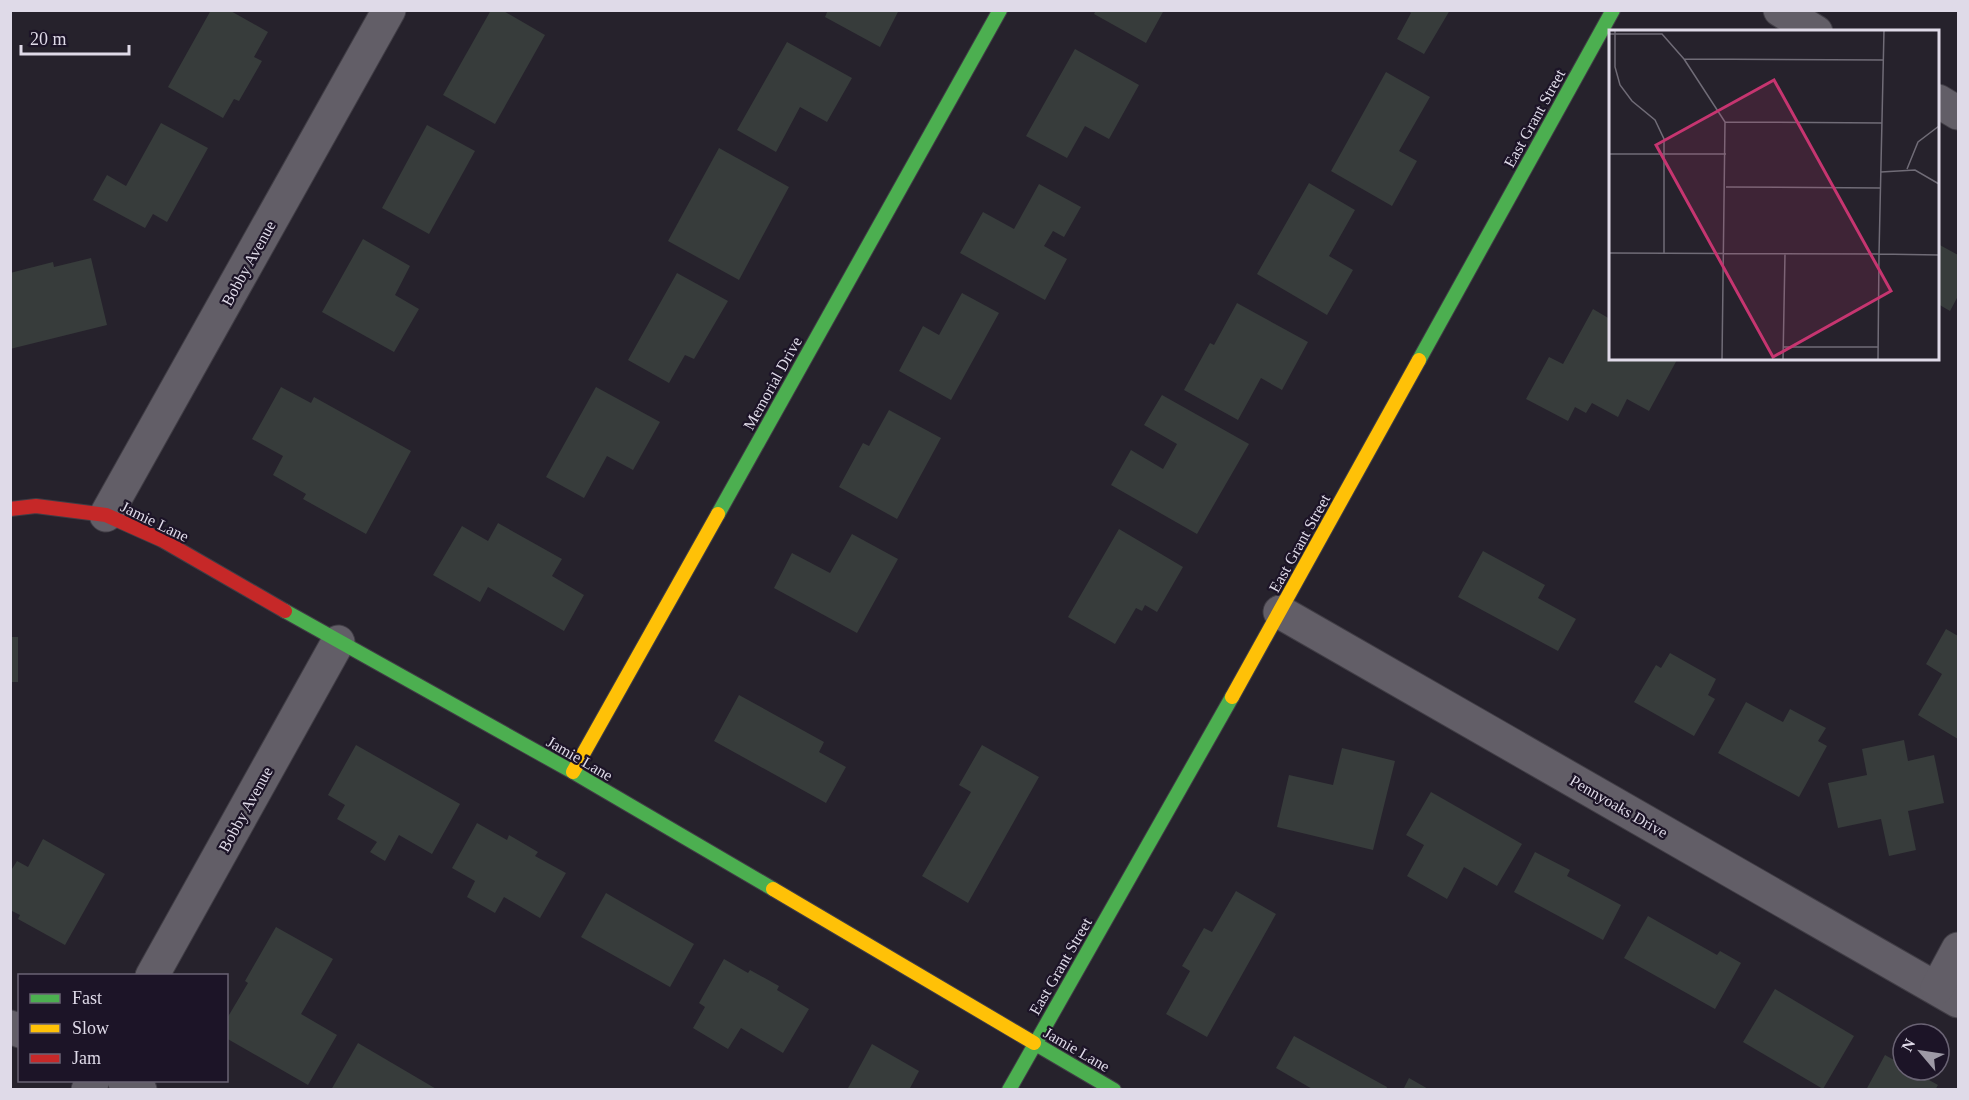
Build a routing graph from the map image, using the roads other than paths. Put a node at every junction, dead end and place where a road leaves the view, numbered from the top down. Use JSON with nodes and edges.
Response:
{"nodes":[{"id":1,"x":389,"y":10,"type":"edge"},
{"id":2,"x":1000,"y":10,"type":"edge"},
{"id":3,"x":1613,"y":10,"type":"edge"},
{"id":4,"x":1780,"y":10,"type":"edge"},
{"id":5,"x":1813,"y":30,"type":"edge"},
{"id":6,"x":1939,"y":102,"type":"edge"},
{"id":7,"x":1959,"y":113,"type":"edge"},
{"id":8,"x":10,"y":509,"type":"edge"},
{"id":9,"x":106,"y":515,"type":"junction"},
{"id":10,"x":1280,"y":612,"type":"junction"},
{"id":11,"x":338,"y":642,"type":"junction"},
{"id":12,"x":573,"y":772,"type":"junction"},
{"id":13,"x":1959,"y":949,"type":"edge"},
{"id":14,"x":153,"y":974,"type":"edge"},
{"id":15,"x":1948,"y":995,"type":"edge"},
{"id":16,"x":1035,"y":1044,"type":"junction"},
{"id":17,"x":1009,"y":1089,"type":"edge"},
{"id":18,"x":1114,"y":1089,"type":"edge"}],
"edges":[{"from":1,"to":9,"type":"street","name":"Bobby Avenue"},
{"from":2,"to":12,"type":"street","name":"Memorial Drive"},
{"from":3,"to":10,"type":"street","name":"East Grant Street"},
{"from":4,"to":5,"type":"street"},
{"from":6,"to":7,"type":"street"},
{"from":8,"to":9,"type":"street","name":"Jamie Lane"},
{"from":9,"to":11,"type":"street","name":"Jamie Lane"},
{"from":10,"to":15,"type":"street","name":"Pennyoaks Drive"},
{"from":10,"to":16,"type":"street","name":"East Grant Street"},
{"from":11,"to":12,"type":"street","name":"Jamie Lane"},
{"from":11,"to":14,"type":"street","name":"Bobby Avenue"},
{"from":12,"to":16,"type":"street","name":"Jamie Lane"},
{"from":13,"to":15,"type":"street"},
{"from":16,"to":17,"type":"street","name":"East Grant Street"},
{"from":16,"to":18,"type":"street","name":"Jamie Lane"}]}
